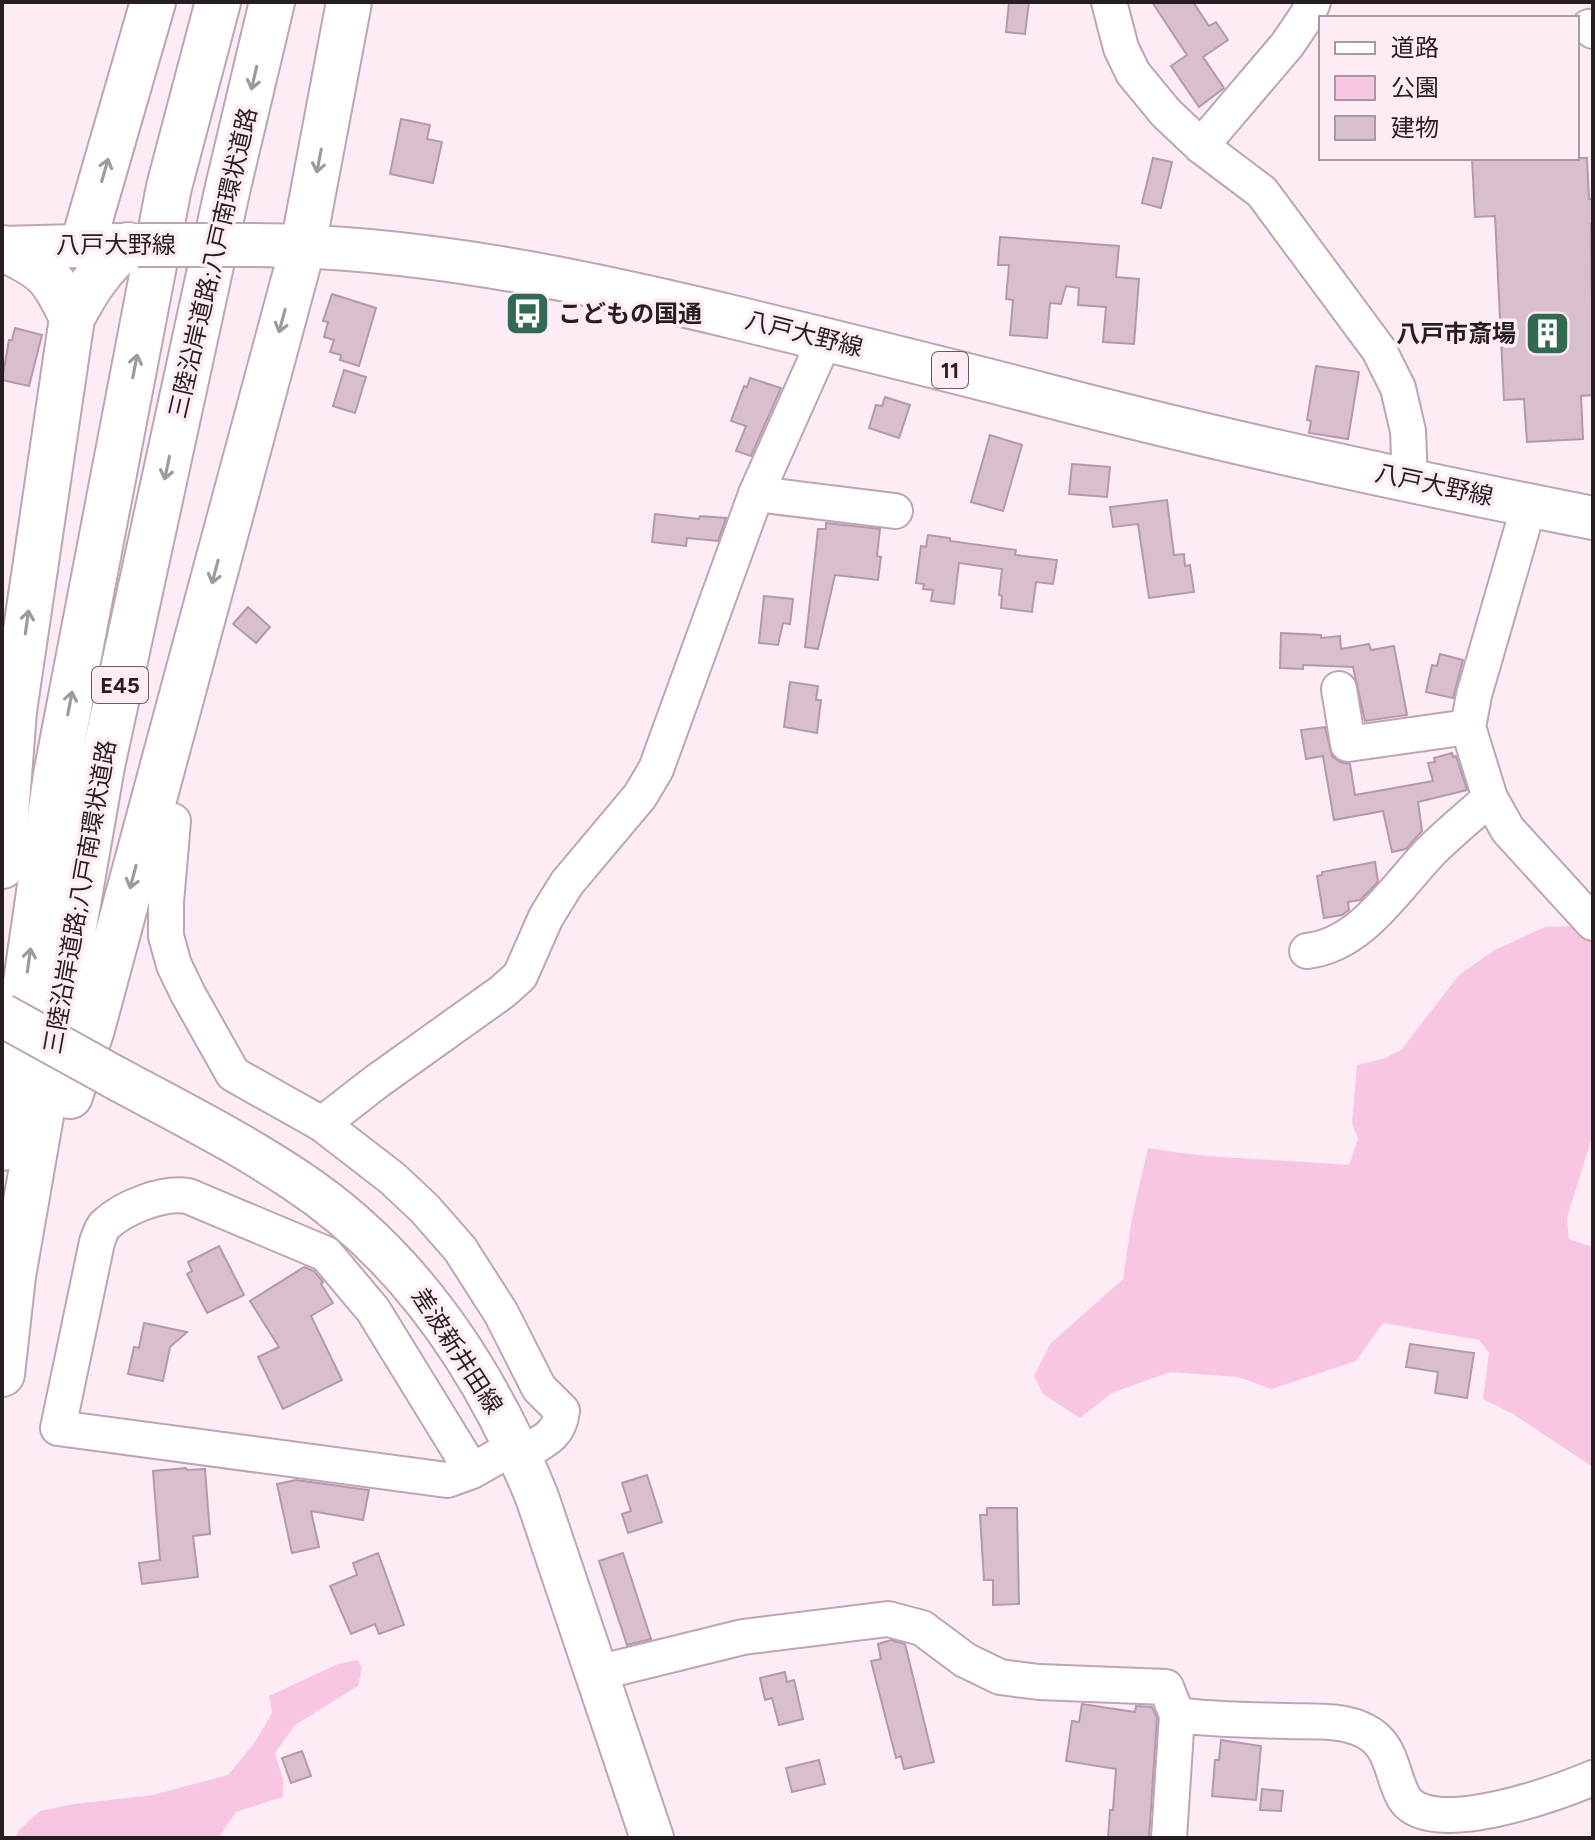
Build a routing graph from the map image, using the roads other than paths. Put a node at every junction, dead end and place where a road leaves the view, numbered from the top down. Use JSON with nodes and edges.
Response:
{"nodes":[{"id":1,"x":153,"y":2,"type":"edge"},
{"id":2,"x":218,"y":2,"type":"edge"},
{"id":3,"x":272,"y":2,"type":"edge"},
{"id":4,"x":349,"y":2,"type":"edge"},
{"id":5,"x":1109,"y":2,"type":"edge"},
{"id":6,"x":1313,"y":2,"type":"edge"},
{"id":7,"x":1201,"y":146,"type":"junction"},
{"id":8,"x":83,"y":244,"type":"junction"},
{"id":9,"x":133,"y":245,"type":"junction"},
{"id":10,"x":303,"y":246,"type":"junction"},
{"id":11,"x":2,"y":248,"type":"edge"},
{"id":12,"x":72,"y":318,"type":"junction"},
{"id":13,"x":825,"y":339,"type":"junction"},
{"id":14,"x":1410,"y":481,"type":"junction"},
{"id":15,"x":756,"y":494,"type":"junction"},
{"id":16,"x":1529,"y":505,"type":"junction"},
{"id":17,"x":895,"y":511,"type":"dead end"},
{"id":18,"x":1593,"y":518,"type":"edge"},
{"id":19,"x":1339,"y":689,"type":"dead end"},
{"id":20,"x":1468,"y":727,"type":"junction"},
{"id":21,"x":1490,"y":798,"type":"junction"},
{"id":22,"x":173,"y":821,"type":"dead end"},
{"id":23,"x":2,"y":866,"type":"edge"},
{"id":24,"x":1593,"y":923,"type":"edge"},
{"id":25,"x":1307,"y":951,"type":"dead end"},
{"id":26,"x":2,"y":1015,"type":"edge"},
{"id":27,"x":322,"y":1124,"type":"junction"},
{"id":28,"x":2,"y":1148,"type":"edge"},
{"id":29,"x":13,"y":1276,"type":"junction"},
{"id":30,"x":2,"y":1374,"type":"edge"},
{"id":31,"x":518,"y":1450,"type":"junction"},
{"id":32,"x":472,"y":1471,"type":"junction"},
{"id":33,"x":597,"y":1673,"type":"junction"},
{"id":34,"x":1177,"y":1715,"type":"junction"},
{"id":35,"x":1593,"y":1778,"type":"edge"},
{"id":36,"x":652,"y":1838,"type":"edge"},
{"id":37,"x":1169,"y":1838,"type":"edge"}],
"edges":[{"from":8,"to":1,"type":"highway","one_way":true},
{"from":28,"to":2,"type":"highway","name":"三陸沿岸道路;八戸南環状道路","number":"E45","one_way":true},
{"from":3,"to":29,"type":"highway","name":"三陸沿岸道路;八戸南環状道路","number":"E45","one_way":true},
{"from":4,"to":10,"type":"highway","one_way":true},
{"from":5,"to":7,"type":"street"},
{"from":6,"to":7,"type":"street"},
{"from":7,"to":14,"type":"street"},
{"from":8,"to":9,"type":"main road","name":"八戸大野線","number":"11"},
{"from":8,"to":11,"type":"main road","name":"八戸大野線","number":"11"},
{"from":9,"to":10,"type":"main road","name":"八戸大野線","number":"11","bridge":true},
{"from":9,"to":12,"type":"highway"},
{"from":10,"to":13,"type":"main road","name":"八戸大野線","number":"11"},
{"from":10,"to":29,"type":"highway","one_way":true},
{"from":11,"to":12,"type":"highway"},
{"from":23,"to":12,"type":"highway","one_way":true},
{"from":13,"to":14,"type":"main road","name":"八戸大野線","number":"11"},
{"from":13,"to":15,"type":"street"},
{"from":14,"to":16,"type":"main road","name":"八戸大野線","number":"11"},
{"from":15,"to":17,"type":"street"},
{"from":15,"to":27,"type":"street"},
{"from":16,"to":18,"type":"main road","name":"八戸大野線","number":"11"},
{"from":16,"to":20,"type":"street"},
{"from":19,"to":20,"type":"street"},
{"from":20,"to":21,"type":"street"},
{"from":21,"to":24,"type":"street"},
{"from":21,"to":25,"type":"street"},
{"from":22,"to":27,"type":"street"},
{"from":26,"to":31,"type":"main road","name":"差波新井田線","bridge":true},
{"from":27,"to":31,"type":"street"},
{"from":29,"to":30,"type":"highway","name":"三陸沿岸道路;八戸南環状道路","number":"E45"},
{"from":31,"to":32,"type":"street"},
{"from":31,"to":33,"type":"main road","name":"差波新井田線"},
{"from":32,"to":32,"type":"street"},
{"from":33,"to":34,"type":"street"},
{"from":33,"to":36,"type":"main road","name":"差波新井田線"},
{"from":34,"to":35,"type":"street"},
{"from":34,"to":37,"type":"street"}]}
